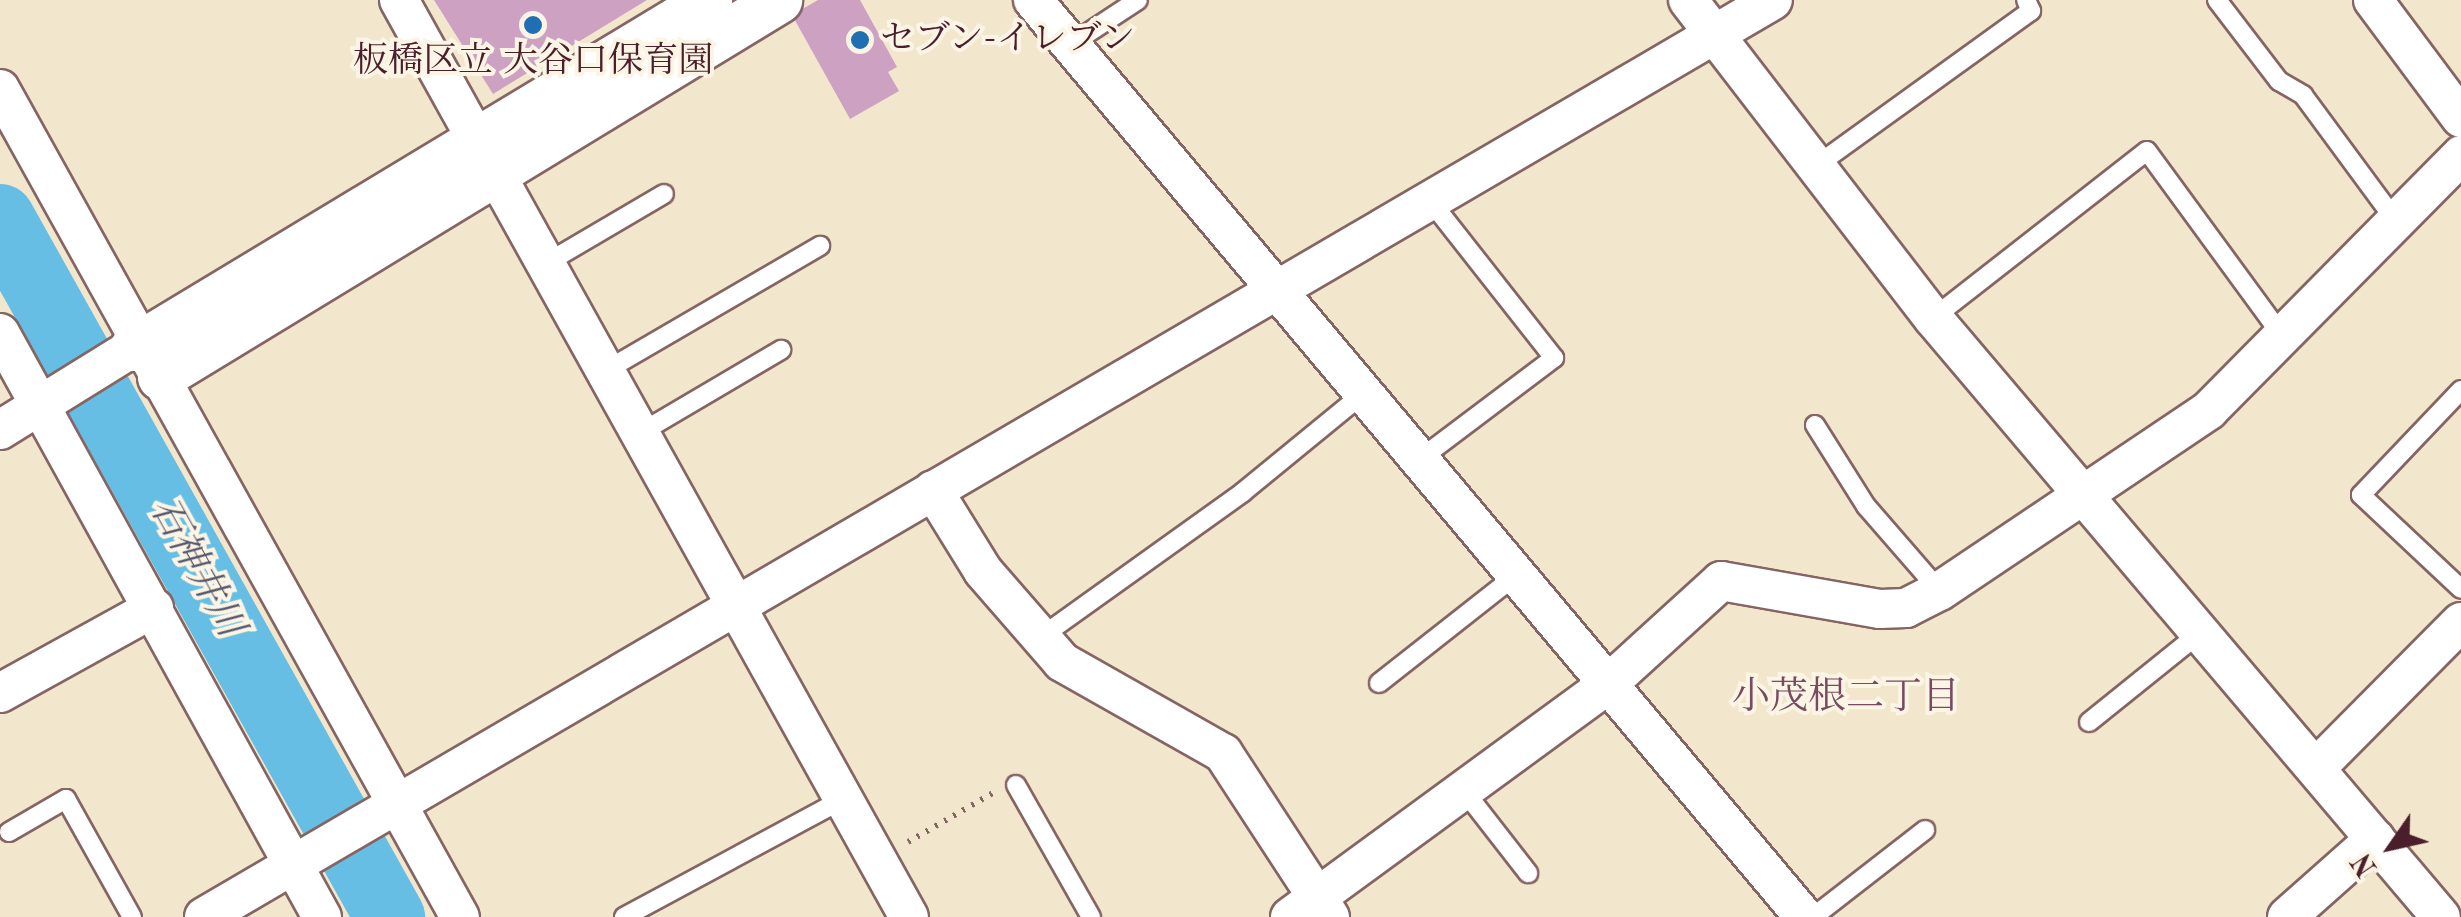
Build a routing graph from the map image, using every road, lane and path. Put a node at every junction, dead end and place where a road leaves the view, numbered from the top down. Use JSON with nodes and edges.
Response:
{"nodes":[{"id":1,"x":399,"y":0,"type":"edge"},
{"id":2,"x":709,"y":0,"type":"edge"},
{"id":3,"x":779,"y":0,"type":"edge"},
{"id":4,"x":1033,"y":0,"type":"edge"},
{"id":5,"x":1138,"y":0,"type":"edge"},
{"id":6,"x":1688,"y":0,"type":"edge"},
{"id":7,"x":2026,"y":0,"type":"edge"},
{"id":8,"x":2217,"y":0,"type":"edge"},
{"id":9,"x":2374,"y":0,"type":"edge"},
{"id":10,"x":1763,"y":2,"type":"edge"},
{"id":11,"x":1710,"y":36,"type":"junction"},
{"id":12,"x":1071,"y":44,"type":"junction"},
{"id":13,"x":0,"y":89,"type":"edge"},
{"id":14,"x":2461,"y":118,"type":"edge"},
{"id":15,"x":2461,"y":155,"type":"edge"},
{"id":16,"x":487,"y":157,"type":"junction"},
{"id":17,"x":1813,"y":168,"type":"junction"},
{"id":18,"x":664,"y":194,"type":"dead end"},
{"id":19,"x":1428,"y":198,"type":"junction"},
{"id":20,"x":2396,"y":221,"type":"junction"},
{"id":21,"x":820,"y":246,"type":"dead end"},
{"id":22,"x":545,"y":264,"type":"junction"},
{"id":23,"x":1279,"y":286,"type":"junction"},
{"id":24,"x":1933,"y":318,"type":"junction"},
{"id":25,"x":0,"y":332,"type":"edge"},
{"id":26,"x":2282,"y":337,"type":"junction"},
{"id":27,"x":780,"y":350,"type":"dead end"},
{"id":28,"x":145,"y":356,"type":"junction"},
{"id":29,"x":605,"y":371,"type":"junction"},
{"id":30,"x":2461,"y":390,"type":"edge"},
{"id":31,"x":1364,"y":393,"type":"junction"},
{"id":32,"x":43,"y":399,"type":"junction"},
{"id":33,"x":1815,"y":424,"type":"dead end"},
{"id":34,"x":0,"y":430,"type":"edge"},
{"id":35,"x":640,"y":433,"type":"junction"},
{"id":36,"x":1420,"y":459,"type":"junction"},
{"id":37,"x":932,"y":490,"type":"junction"},
{"id":38,"x":2088,"y":493,"type":"junction"},
{"id":39,"x":1516,"y":576,"type":"junction"},
{"id":40,"x":2461,"y":589,"type":"edge"},
{"id":41,"x":1940,"y":591,"type":"junction"},
{"id":42,"x":736,"y":606,"type":"junction"},
{"id":43,"x":154,"y":608,"type":"junction"},
{"id":44,"x":2461,"y":622,"type":"edge"},
{"id":45,"x":2201,"y":632,"type":"junction"},
{"id":46,"x":1038,"y":639,"type":"junction"},
{"id":47,"x":1378,"y":684,"type":"dead end"},
{"id":48,"x":1608,"y":684,"type":"junction"},
{"id":49,"x":0,"y":693,"type":"edge"},
{"id":50,"x":2089,"y":722,"type":"dead end"},
{"id":51,"x":2318,"y":766,"type":"junction"},
{"id":52,"x":1016,"y":785,"type":"joint"},
{"id":53,"x":1465,"y":792,"type":"junction"},
{"id":54,"x":843,"y":799,"type":"junction"},
{"id":55,"x":395,"y":804,"type":"junction"},
{"id":56,"x":1925,"y":830,"type":"dead end"},
{"id":57,"x":10,"y":832,"type":"dead end"},
{"id":58,"x":2375,"y":839,"type":"junction"},
{"id":59,"x":877,"y":860,"type":"junction"},
{"id":60,"x":297,"y":863,"type":"junction"},
{"id":61,"x":1528,"y":873,"type":"dead end"},
{"id":62,"x":1312,"y":912,"type":"edge"},
{"id":63,"x":1802,"y":915,"type":"edge"},
{"id":64,"x":132,"y":917,"type":"edge"},
{"id":65,"x":204,"y":917,"type":"edge"},
{"id":66,"x":322,"y":917,"type":"edge"},
{"id":67,"x":460,"y":917,"type":"edge"},
{"id":68,"x":624,"y":917,"type":"edge"},
{"id":69,"x":908,"y":917,"type":"edge"},
{"id":70,"x":1091,"y":917,"type":"edge"},
{"id":71,"x":2287,"y":917,"type":"edge"},
{"id":72,"x":2441,"y":917,"type":"edge"}],
"edges":[{"from":1,"to":16,"type":"street"},
{"from":2,"to":16,"type":"street"},
{"from":3,"to":16,"type":"street"},
{"from":4,"to":12,"type":"street"},
{"from":5,"to":12,"type":"lane"},
{"from":6,"to":11,"type":"street"},
{"from":7,"to":17,"type":"lane"},
{"from":8,"to":20,"type":"lane"},
{"from":9,"to":14,"type":"street"},
{"from":10,"to":11,"type":"street"},
{"from":11,"to":17,"type":"street"},
{"from":11,"to":19,"type":"street"},
{"from":12,"to":23,"type":"street"},
{"from":13,"to":28,"type":"street"},
{"from":15,"to":20,"type":"street"},
{"from":16,"to":22,"type":"street"},
{"from":16,"to":28,"type":"street"},
{"from":17,"to":24,"type":"street"},
{"from":18,"to":22,"type":"lane"},
{"from":19,"to":23,"type":"street"},
{"from":19,"to":36,"type":"lane"},
{"from":20,"to":26,"type":"street"},
{"from":21,"to":29,"type":"lane"},
{"from":22,"to":29,"type":"street"},
{"from":23,"to":31,"type":"street"},
{"from":23,"to":37,"type":"street"},
{"from":24,"to":26,"type":"lane"},
{"from":24,"to":38,"type":"street"},
{"from":25,"to":32,"type":"street"},
{"from":26,"to":38,"type":"street"},
{"from":27,"to":35,"type":"lane"},
{"from":28,"to":32,"type":"street"},
{"from":28,"to":55,"type":"street"},
{"from":29,"to":35,"type":"street"},
{"from":30,"to":40,"type":"lane"},
{"from":31,"to":36,"type":"street"},
{"from":31,"to":46,"type":"lane"},
{"from":32,"to":34,"type":"street"},
{"from":32,"to":43,"type":"street"},
{"from":33,"to":41,"type":"lane"},
{"from":35,"to":42,"type":"street"},
{"from":36,"to":39,"type":"street"},
{"from":37,"to":42,"type":"street"},
{"from":37,"to":46,"type":"street"},
{"from":38,"to":41,"type":"street"},
{"from":38,"to":45,"type":"street"},
{"from":39,"to":47,"type":"lane"},
{"from":39,"to":48,"type":"street"},
{"from":41,"to":48,"type":"street"},
{"from":42,"to":54,"type":"street"},
{"from":42,"to":55,"type":"street"},
{"from":43,"to":49,"type":"street"},
{"from":43,"to":60,"type":"street"},
{"from":44,"to":51,"type":"street"},
{"from":45,"to":50,"type":"lane"},
{"from":45,"to":51,"type":"street"},
{"from":46,"to":62,"type":"street"},
{"from":48,"to":53,"type":"street"},
{"from":48,"to":63,"type":"street"},
{"from":51,"to":58,"type":"street"},
{"from":52,"to":59,"type":"path"},
{"from":52,"to":70,"type":"lane"},
{"from":53,"to":61,"type":"lane"},
{"from":53,"to":62,"type":"street"},
{"from":54,"to":59,"type":"street"},
{"from":54,"to":68,"type":"lane"},
{"from":55,"to":60,"type":"street"},
{"from":55,"to":67,"type":"street"},
{"from":56,"to":63,"type":"lane"},
{"from":57,"to":64,"type":"lane"},
{"from":58,"to":71,"type":"street"},
{"from":58,"to":72,"type":"street"},
{"from":59,"to":69,"type":"street"},
{"from":60,"to":65,"type":"street"},
{"from":60,"to":66,"type":"street"}]}
